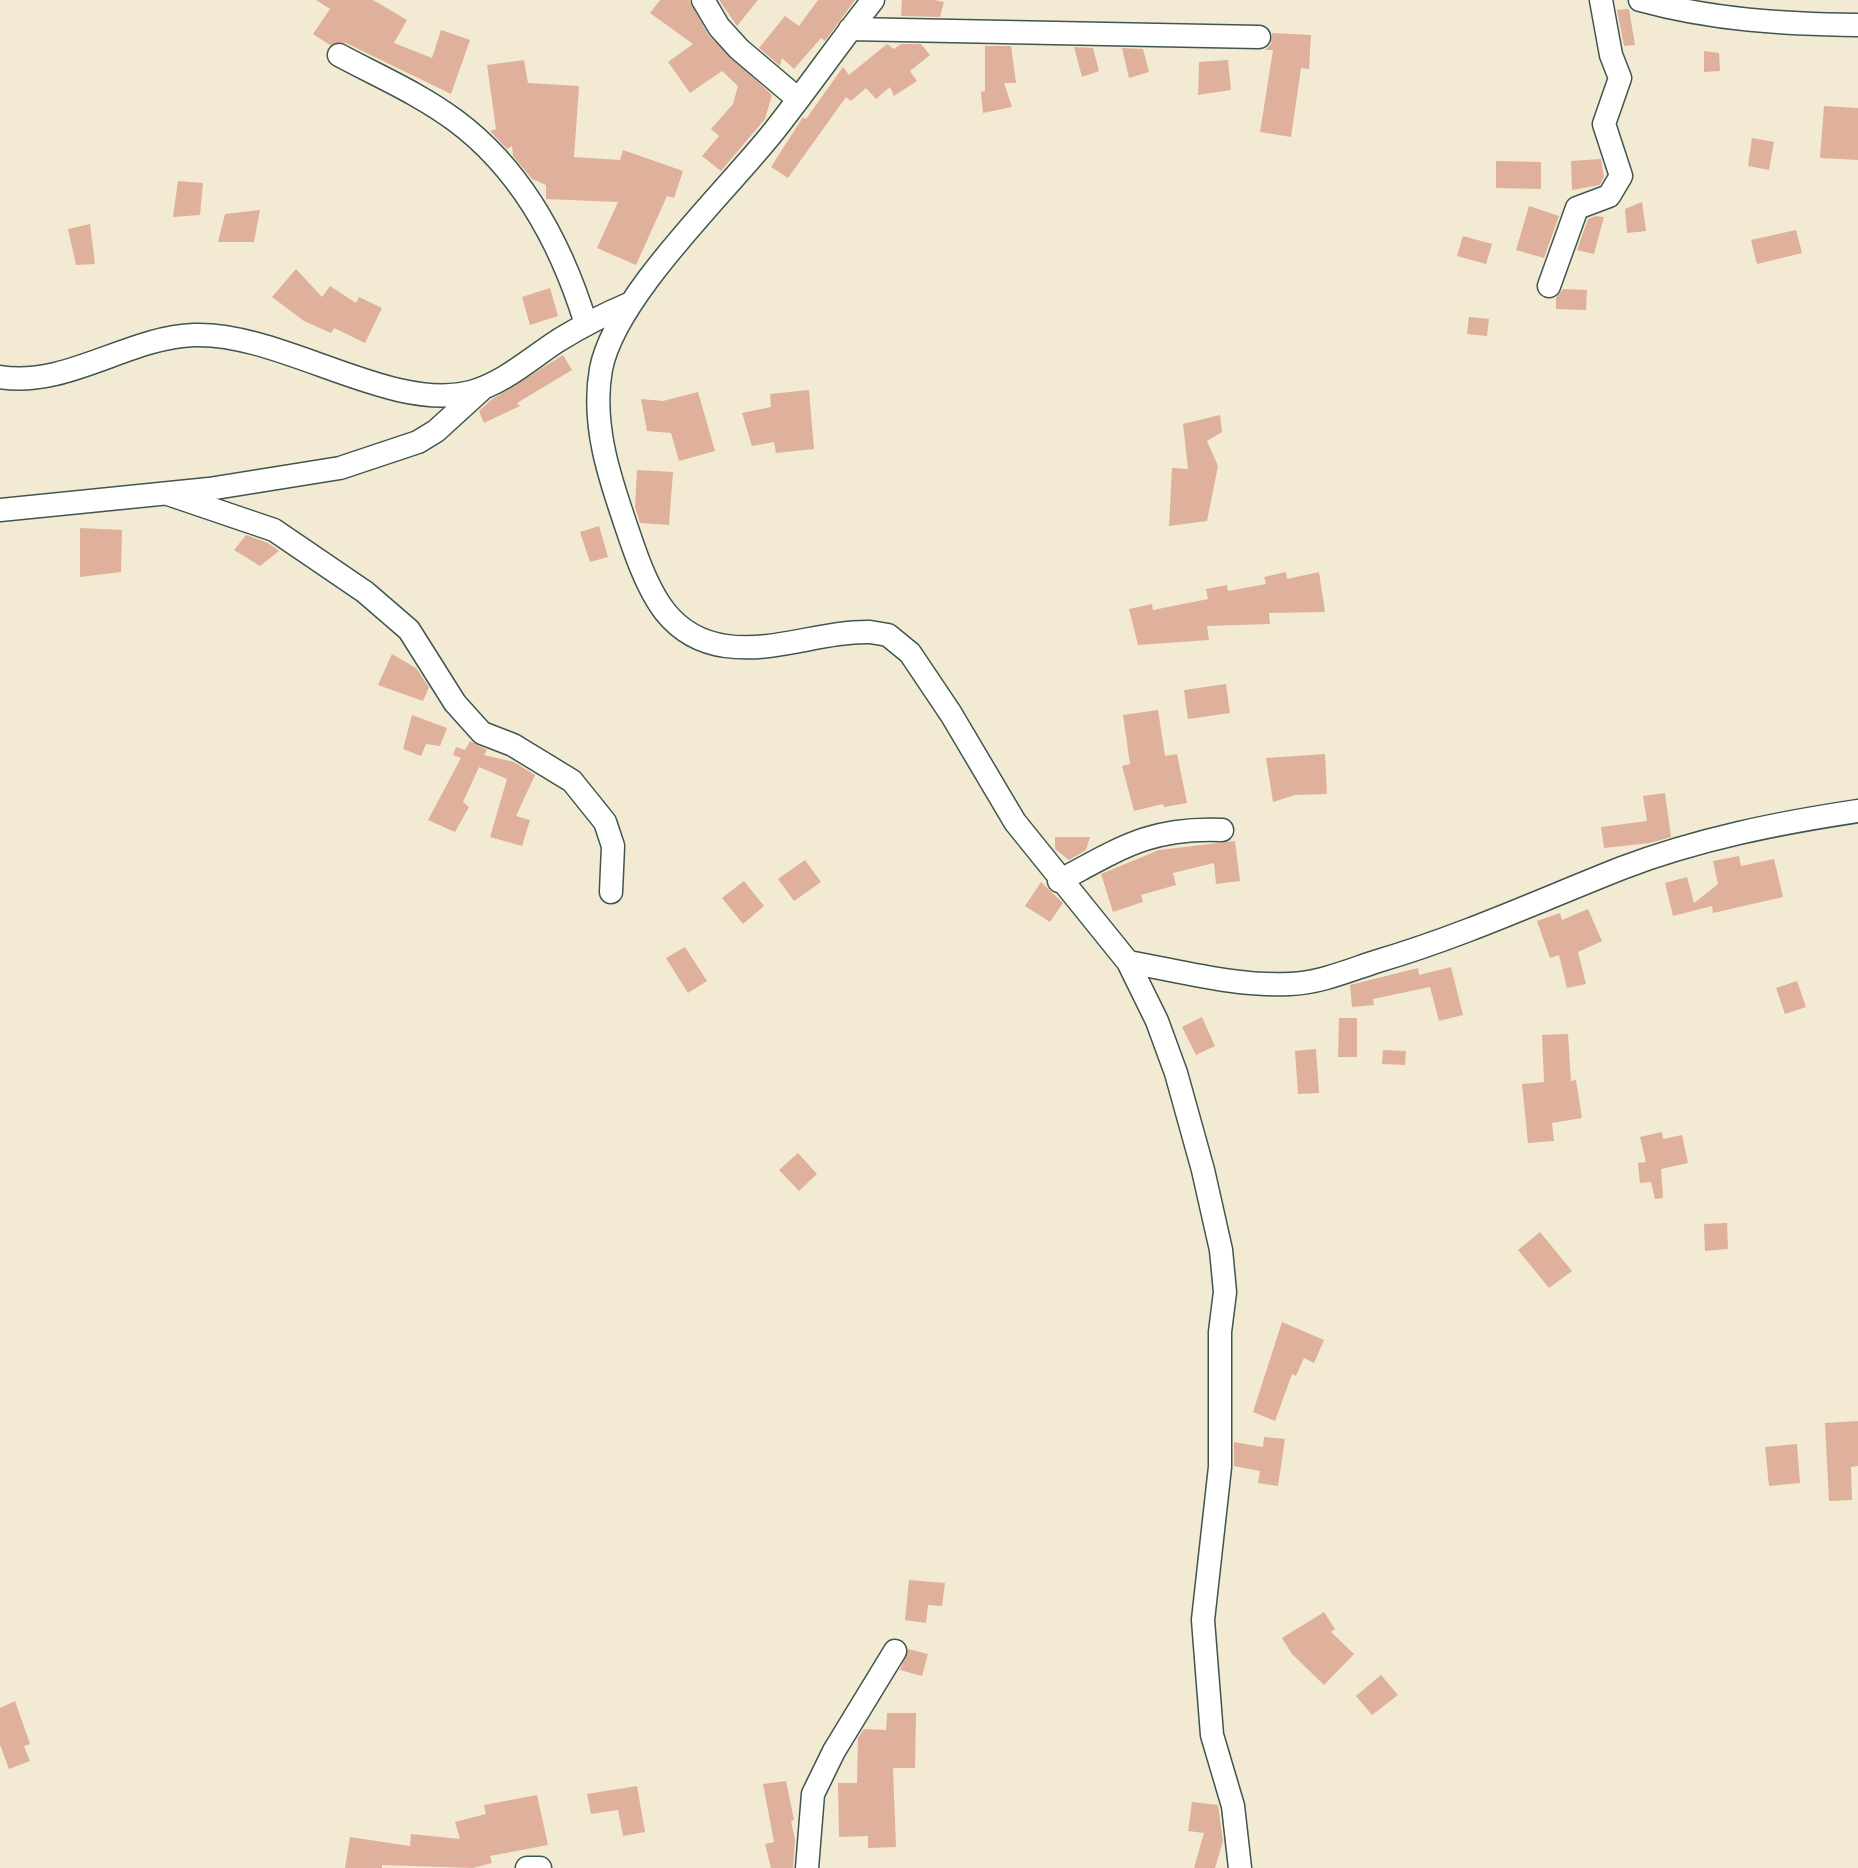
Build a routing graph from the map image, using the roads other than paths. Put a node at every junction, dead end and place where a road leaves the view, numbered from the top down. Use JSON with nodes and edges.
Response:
{"nodes":[{"id":1,"x":703,"y":0,"type":"edge"},
{"id":2,"x":873,"y":0,"type":"edge"},
{"id":3,"x":1601,"y":0,"type":"edge"},
{"id":4,"x":1640,"y":0,"type":"edge"},
{"id":5,"x":1858,"y":25,"type":"edge"},
{"id":6,"x":850,"y":29,"type":"junction"},
{"id":7,"x":1259,"y":37,"type":"dead end"},
{"id":8,"x":339,"y":55,"type":"dead end"},
{"id":9,"x":798,"y":99,"type":"junction"},
{"id":10,"x":1549,"y":286,"type":"dead end"},
{"id":11,"x":629,"y":304,"type":"junction"},
{"id":12,"x":586,"y":324,"type":"junction"},
{"id":13,"x":0,"y":377,"type":"edge"},
{"id":14,"x":484,"y":387,"type":"junction"},
{"id":15,"x":168,"y":494,"type":"junction"},
{"id":16,"x":0,"y":510,"type":"edge"},
{"id":17,"x":1858,"y":811,"type":"edge"},
{"id":18,"x":1222,"y":830,"type":"dead end"},
{"id":19,"x":1059,"y":881,"type":"junction"},
{"id":20,"x":611,"y":892,"type":"dead end"},
{"id":21,"x":1128,"y":962,"type":"junction"},
{"id":22,"x":895,"y":1651,"type":"dead end"},
{"id":23,"x":527,"y":1868,"type":"edge"},
{"id":24,"x":540,"y":1868,"type":"edge"},
{"id":25,"x":807,"y":1868,"type":"edge"},
{"id":26,"x":1240,"y":1868,"type":"edge"}],
"edges":[{"from":1,"to":9,"type":"street"},
{"from":2,"to":6,"type":"street"},
{"from":3,"to":10,"type":"street"},
{"from":4,"to":5,"type":"street"},
{"from":6,"to":7,"type":"street"},
{"from":6,"to":9,"type":"street"},
{"from":8,"to":12,"type":"street"},
{"from":9,"to":11,"type":"street"},
{"from":11,"to":12,"type":"street"},
{"from":11,"to":19,"type":"street"},
{"from":12,"to":14,"type":"street"},
{"from":13,"to":14,"type":"street"},
{"from":14,"to":15,"type":"street"},
{"from":15,"to":16,"type":"street"},
{"from":15,"to":20,"type":"street"},
{"from":17,"to":21,"type":"street"},
{"from":18,"to":19,"type":"street"},
{"from":19,"to":21,"type":"street"},
{"from":21,"to":26,"type":"street"},
{"from":22,"to":25,"type":"street"},
{"from":23,"to":24,"type":"street"}]}
